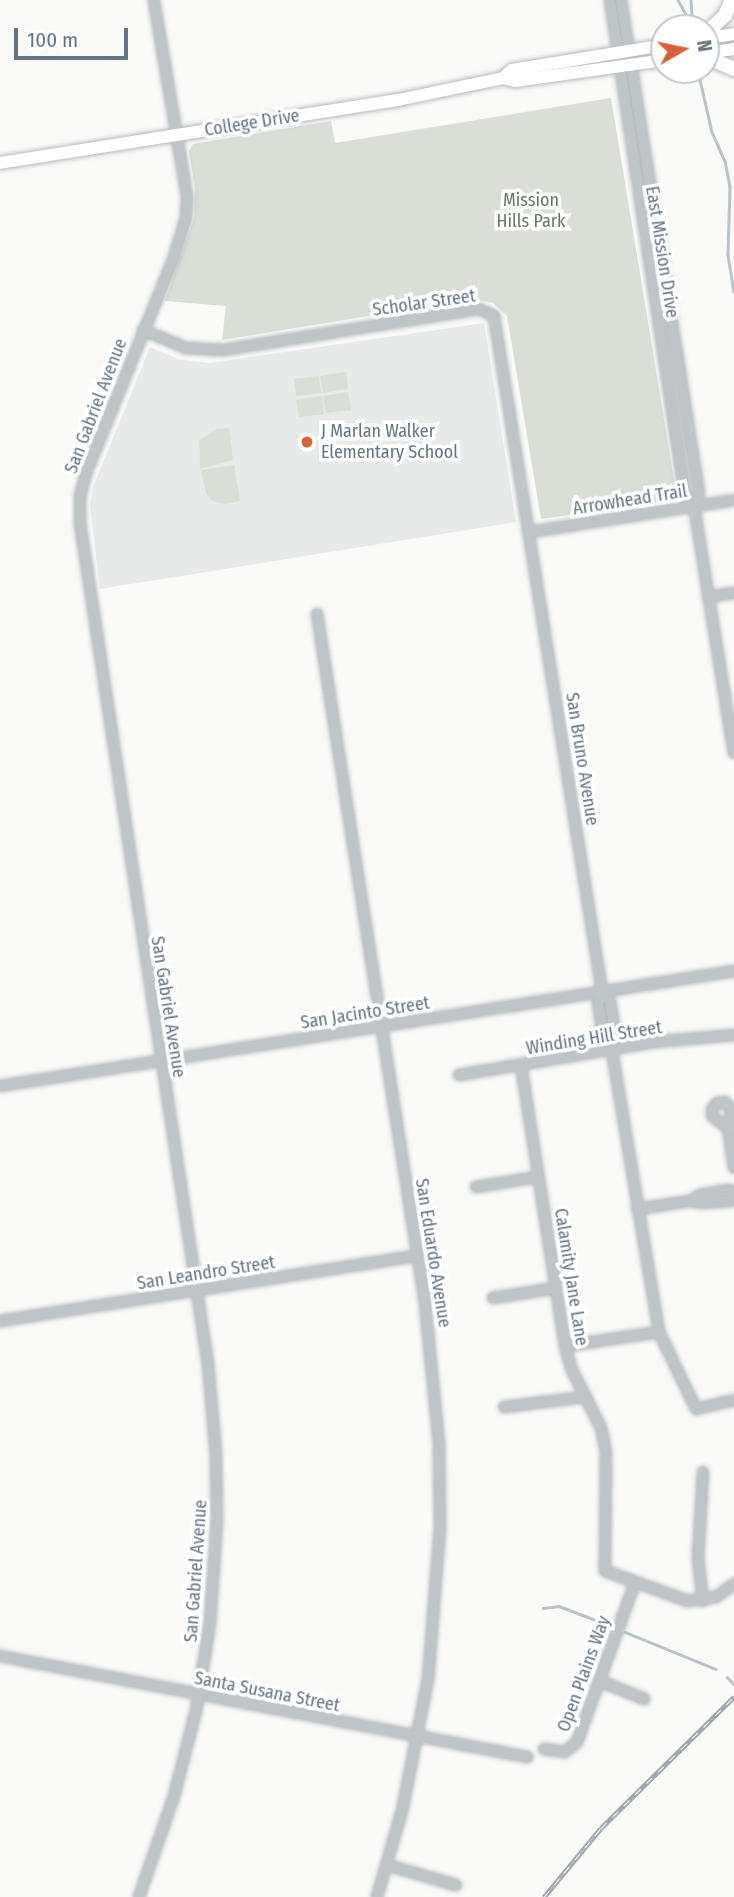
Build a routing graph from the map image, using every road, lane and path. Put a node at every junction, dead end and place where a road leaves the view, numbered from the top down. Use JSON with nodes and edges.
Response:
{"nodes":[{"id":1,"x":154,"y":0,"type":"edge"},
{"id":2,"x":610,"y":0,"type":"edge"},
{"id":3,"x":621,"y":0,"type":"edge"},
{"id":4,"x":733,"y":0,"type":"edge"},
{"id":5,"x":720,"y":20,"type":"edge"},
{"id":6,"x":650,"y":47,"type":"edge"},
{"id":7,"x":624,"y":52,"type":"junction"},
{"id":8,"x":650,"y":62,"type":"edge"},
{"id":9,"x":625,"y":66,"type":"junction"},
{"id":10,"x":503,"y":78,"type":"junction"},
{"id":11,"x":176,"y":134,"type":"junction"},
{"id":12,"x":0,"y":163,"type":"edge"},
{"id":13,"x":143,"y":330,"type":"junction"},
{"id":14,"x":734,"y":500,"type":"edge"},
{"id":15,"x":694,"y":506,"type":"junction"},
{"id":16,"x":530,"y":532,"type":"junction"},
{"id":17,"x":734,"y":593,"type":"edge"},
{"id":18,"x":708,"y":597,"type":"junction"},
{"id":19,"x":317,"y":614,"type":"dead end"},
{"id":20,"x":729,"y":686,"type":"edge"},
{"id":21,"x":734,"y":753,"type":"edge"},
{"id":22,"x":734,"y":971,"type":"edge"},
{"id":23,"x":602,"y":992,"type":"junction"},
{"id":24,"x":382,"y":1027,"type":"junction"},
{"id":25,"x":734,"y":1035,"type":"edge"},
{"id":26,"x":612,"y":1051,"type":"junction"},
{"id":27,"x":161,"y":1061,"type":"junction"},
{"id":28,"x":521,"y":1065,"type":"junction"},
{"id":29,"x":459,"y":1075,"type":"dead end"},
{"id":30,"x":0,"y":1086,"type":"edge"},
{"id":31,"x":728,"y":1128,"type":"dead end"},
{"id":32,"x":734,"y":1168,"type":"edge"},
{"id":33,"x":538,"y":1177,"type":"junction"},
{"id":34,"x":476,"y":1186,"type":"dead end"},
{"id":35,"x":734,"y":1192,"type":"edge"},
{"id":36,"x":734,"y":1198,"type":"edge"},
{"id":37,"x":691,"y":1201,"type":"junction"},
{"id":38,"x":637,"y":1209,"type":"junction"},
{"id":39,"x":418,"y":1256,"type":"junction"},
{"id":40,"x":556,"y":1288,"type":"junction"},
{"id":41,"x":197,"y":1290,"type":"junction"},
{"id":42,"x":493,"y":1298,"type":"dead end"},
{"id":43,"x":0,"y":1321,"type":"edge"},
{"id":44,"x":659,"y":1332,"type":"junction"},
{"id":45,"x":565,"y":1346,"type":"junction"},
{"id":46,"x":586,"y":1397,"type":"junction"},
{"id":47,"x":734,"y":1401,"type":"edge"},
{"id":48,"x":504,"y":1407,"type":"dead end"},
{"id":49,"x":703,"y":1472,"type":"dead end"},
{"id":50,"x":635,"y":1583,"type":"junction"},
{"id":51,"x":734,"y":1584,"type":"edge"},
{"id":52,"x":704,"y":1601,"type":"junction"},
{"id":53,"x":0,"y":1656,"type":"edge"},
{"id":54,"x":600,"y":1681,"type":"junction"},
{"id":55,"x":200,"y":1695,"type":"junction"},
{"id":56,"x":645,"y":1699,"type":"dead end"},
{"id":57,"x":418,"y":1737,"type":"junction"},
{"id":58,"x":544,"y":1749,"type":"dead end"},
{"id":59,"x":527,"y":1757,"type":"dead end"},
{"id":60,"x":387,"y":1864,"type":"junction"},
{"id":61,"x":456,"y":1885,"type":"dead end"},
{"id":62,"x":139,"y":1897,"type":"edge"},
{"id":63,"x":377,"y":1897,"type":"edge"}],
"edges":[{"from":1,"to":11,"type":"street","name":"San Gabriel Avenue"},
{"from":2,"to":7,"type":"street","name":"East Mission Drive"},
{"from":3,"to":7,"type":"street","name":"East Mission Drive"},
{"from":4,"to":5,"type":"highway"},
{"from":6,"to":7,"type":"main road","name":"College Drive"},
{"from":7,"to":9,"type":"street","name":"East Mission Drive"},
{"from":7,"to":10,"type":"main road","name":"College Drive"},
{"from":8,"to":9,"type":"main road","name":"College Drive"},
{"from":9,"to":10,"type":"main road","name":"College Drive"},
{"from":9,"to":15,"type":"street","name":"East Mission Drive"},
{"from":10,"to":11,"type":"main road","name":"College Drive"},
{"from":11,"to":12,"type":"main road","name":"College Drive"},
{"from":11,"to":13,"type":"street","name":"San Gabriel Avenue"},
{"from":13,"to":16,"type":"street","name":"Scholar Street"},
{"from":13,"to":27,"type":"street","name":"San Gabriel Avenue"},
{"from":14,"to":15,"type":"street","name":"Arrowhead Trail"},
{"from":15,"to":16,"type":"street","name":"Arrowhead Trail"},
{"from":15,"to":18,"type":"street","name":"East Mission Drive"},
{"from":16,"to":23,"type":"street","name":"San Bruno Avenue"},
{"from":17,"to":18,"type":"street"},
{"from":18,"to":20,"type":"street","name":"East Mission Drive"},
{"from":19,"to":24,"type":"street","name":"San Eduardo Avenue"},
{"from":20,"to":21,"type":"street","name":"East Mission Drive"},
{"from":22,"to":23,"type":"street","name":"San Jacinto Street"},
{"from":23,"to":24,"type":"street","name":"San Jacinto Street"},
{"from":23,"to":26,"type":"street","name":"San Bruno Avenue"},
{"from":24,"to":27,"type":"street","name":"San Jacinto Street"},
{"from":24,"to":39,"type":"street","name":"San Eduardo Avenue"},
{"from":25,"to":26,"type":"street","name":"Winding Hill Street"},
{"from":26,"to":28,"type":"street","name":"Winding Hill Street"},
{"from":26,"to":38,"type":"street","name":"San Bruno Avenue"},
{"from":27,"to":30,"type":"street","name":"San Jacinto Street"},
{"from":27,"to":41,"type":"street","name":"San Gabriel Avenue"},
{"from":28,"to":29,"type":"street","name":"Winding Hill Street"},
{"from":28,"to":33,"type":"street","name":"Calamity Jane Lane"},
{"from":31,"to":32,"type":"street"},
{"from":33,"to":34,"type":"street"},
{"from":33,"to":40,"type":"street","name":"Calamity Jane Lane"},
{"from":35,"to":37,"type":"street"},
{"from":36,"to":37,"type":"street"},
{"from":37,"to":38,"type":"street"},
{"from":38,"to":44,"type":"street","name":"San Bruno Avenue"},
{"from":39,"to":41,"type":"street","name":"San Leandro Street"},
{"from":39,"to":57,"type":"street","name":"San Eduardo Avenue"},
{"from":40,"to":42,"type":"street"},
{"from":40,"to":45,"type":"street","name":"Calamity Jane Lane"},
{"from":41,"to":43,"type":"street","name":"San Leandro Street"},
{"from":41,"to":55,"type":"street","name":"San Gabriel Avenue"},
{"from":44,"to":45,"type":"street"},
{"from":44,"to":47,"type":"street","name":"San Bruno Avenue"},
{"from":45,"to":46,"type":"street","name":"Calamity Jane Lane"},
{"from":46,"to":48,"type":"street"},
{"from":46,"to":50,"type":"street","name":"Calamity Jane Lane"},
{"from":49,"to":52,"type":"street"},
{"from":50,"to":52,"type":"street"},
{"from":50,"to":54,"type":"street","name":"Open Plains Way"},
{"from":51,"to":52,"type":"street"},
{"from":53,"to":55,"type":"street","name":"Santa Susana Street"},
{"from":54,"to":56,"type":"street"},
{"from":54,"to":58,"type":"street","name":"Open Plains Way"},
{"from":55,"to":57,"type":"street","name":"Santa Susana Street"},
{"from":55,"to":62,"type":"street","name":"San Gabriel Avenue"},
{"from":57,"to":59,"type":"street","name":"Santa Susana Street"},
{"from":57,"to":60,"type":"street","name":"San Eduardo Avenue"},
{"from":60,"to":61,"type":"street"},
{"from":60,"to":63,"type":"street","name":"San Eduardo Avenue"}]}
